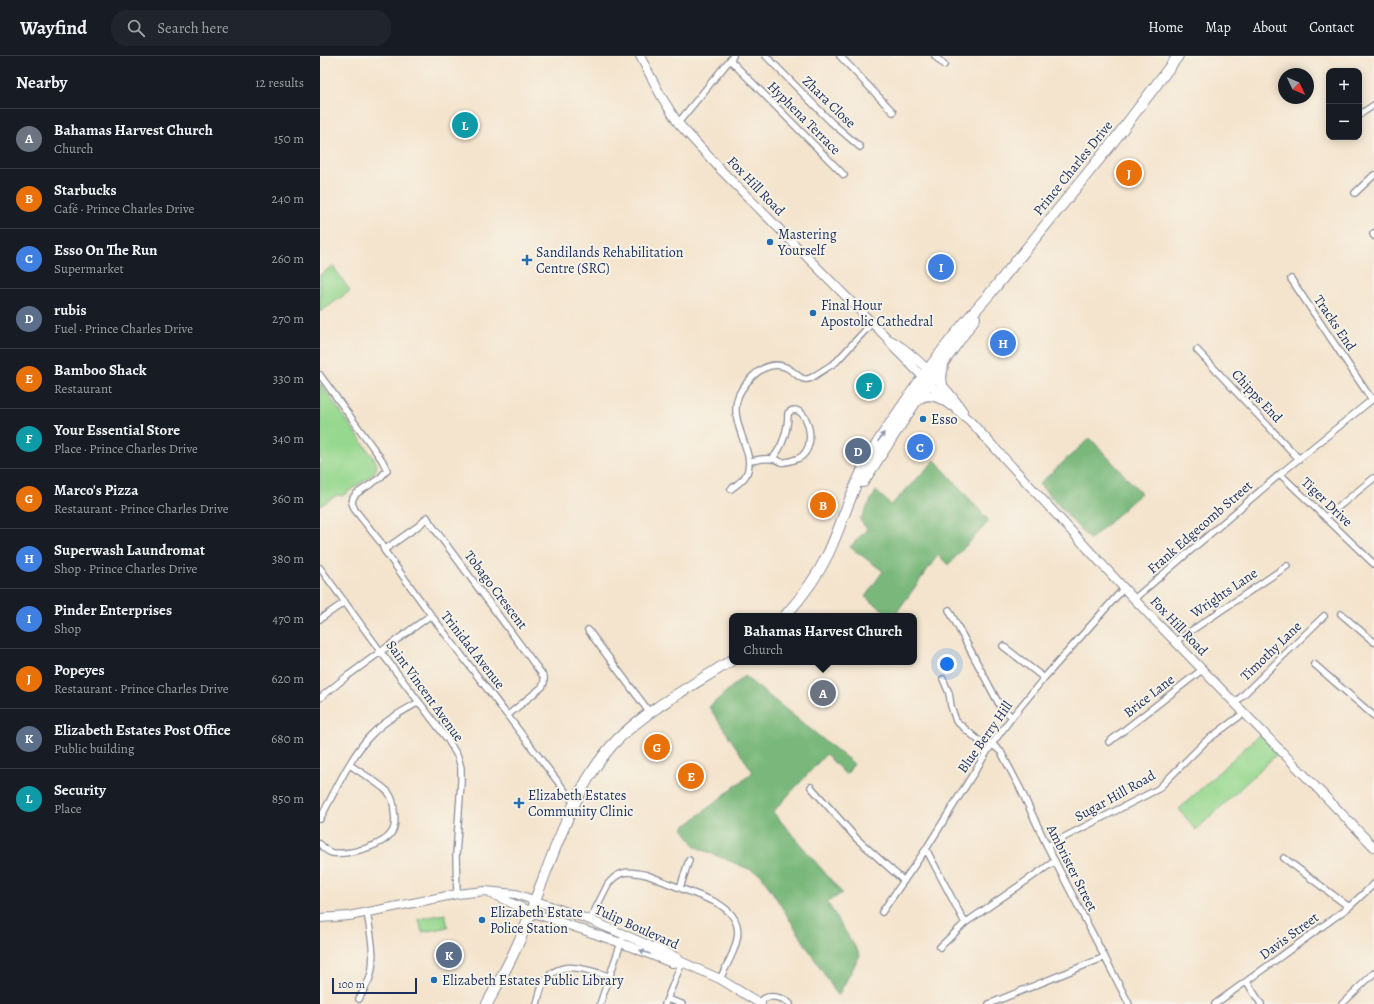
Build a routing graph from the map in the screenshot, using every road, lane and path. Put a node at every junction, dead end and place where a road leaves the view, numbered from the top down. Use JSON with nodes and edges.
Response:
{"nodes":[{"id":1,"x":640,"y":56,"type":"edge"},
{"id":2,"x":766,"y":56,"type":"edge"},
{"id":3,"x":840,"y":56,"type":"edge"},
{"id":4,"x":935,"y":56,"type":"edge"},
{"id":5,"x":1178,"y":56,"type":"edge"},
{"id":6,"x":731,"y":58,"type":"edge"},
{"id":7,"x":944,"y":65,"type":"dead end"},
{"id":8,"x":1374,"y":105,"type":"edge"},
{"id":9,"x":893,"y":112,"type":"dead end"},
{"id":10,"x":1362,"y":113,"type":"edge"},
{"id":11,"x":678,"y":123,"type":"junction"},
{"id":12,"x":860,"y":147,"type":"dead end"},
{"id":13,"x":844,"y":175,"type":"dead end"},
{"id":14,"x":1374,"y":175,"type":"edge"},
{"id":15,"x":1355,"y":193,"type":"dead end"},
{"id":16,"x":1374,"y":233,"type":"edge"},
{"id":17,"x":1374,"y":236,"type":"edge"},
{"id":18,"x":1292,"y":279,"type":"dead end"},
{"id":19,"x":988,"y":296,"type":"junction"},
{"id":20,"x":872,"y":323,"type":"junction"},
{"id":21,"x":1197,"y":350,"type":"dead end"},
{"id":22,"x":945,"y":360,"type":"junction"},
{"id":23,"x":320,"y":375,"type":"edge"},
{"id":24,"x":928,"y":376,"type":"junction"},
{"id":25,"x":942,"y":386,"type":"junction"},
{"id":26,"x":1373,"y":399,"type":"edge"},
{"id":27,"x":916,"y":401,"type":"junction"},
{"id":28,"x":952,"y":405,"type":"junction"},
{"id":29,"x":970,"y":421,"type":"junction"},
{"id":30,"x":772,"y":459,"type":"junction"},
{"id":31,"x":1299,"y":459,"type":"junction"},
{"id":32,"x":750,"y":461,"type":"junction"},
{"id":33,"x":1280,"y":474,"type":"junction"},
{"id":34,"x":1374,"y":478,"type":"edge"},
{"id":35,"x":731,"y":489,"type":"dead end"},
{"id":36,"x":846,"y":510,"type":"junction"},
{"id":37,"x":1326,"y":517,"type":"junction"},
{"id":38,"x":384,"y":550,"type":"junction"},
{"id":39,"x":1374,"y":564,"type":"edge"},
{"id":40,"x":1287,"y":566,"type":"dead end"},
{"id":41,"x":320,"y":568,"type":"edge"},
{"id":42,"x":1124,"y":588,"type":"junction"},
{"id":43,"x":1134,"y":599,"type":"junction"},
{"id":44,"x":345,"y":602,"type":"junction"},
{"id":45,"x":949,"y":610,"type":"dead end"},
{"id":46,"x":788,"y":613,"type":"edge"},
{"id":47,"x":1341,"y":614,"type":"dead end"},
{"id":48,"x":431,"y":615,"type":"junction"},
{"id":49,"x":1324,"y":616,"type":"dead end"},
{"id":50,"x":320,"y":619,"type":"edge"},
{"id":51,"x":588,"y":630,"type":"dead end"},
{"id":52,"x":1373,"y":639,"type":"edge"},
{"id":53,"x":1176,"y":641,"type":"junction"},
{"id":54,"x":1003,"y":646,"type":"dead end"},
{"id":55,"x":381,"y":652,"type":"junction"},
{"id":56,"x":729,"y":662,"type":"edge"},
{"id":57,"x":1314,"y":664,"type":"dead end"},
{"id":58,"x":1203,"y":669,"type":"junction"},
{"id":59,"x":1044,"y":678,"type":"junction"},
{"id":60,"x":943,"y":679,"type":"dead end"},
{"id":61,"x":320,"y":698,"type":"edge"},
{"id":62,"x":419,"y":702,"type":"junction"},
{"id":63,"x":1235,"y":703,"type":"junction"},
{"id":64,"x":650,"y":713,"type":"junction"},
{"id":65,"x":1244,"y":713,"type":"junction"},
{"id":66,"x":508,"y":715,"type":"junction"},
{"id":67,"x":1374,"y":716,"type":"edge"},
{"id":68,"x":1012,"y":717,"type":"junction"},
{"id":69,"x":1109,"y":742,"type":"dead end"},
{"id":70,"x":992,"y":744,"type":"junction"},
{"id":71,"x":350,"y":765,"type":"junction"},
{"id":72,"x":811,"y":787,"type":"dead end"},
{"id":73,"x":574,"y":803,"type":"junction"},
{"id":74,"x":320,"y":819,"type":"edge"},
{"id":75,"x":320,"y":844,"type":"edge"},
{"id":76,"x":1047,"y":846,"type":"junction"},
{"id":77,"x":1374,"y":847,"type":"edge"},
{"id":78,"x":926,"y":849,"type":"junction"},
{"id":79,"x":1284,"y":858,"type":"dead end"},
{"id":80,"x":689,"y":860,"type":"dead end"},
{"id":81,"x":1055,"y":861,"type":"junction"},
{"id":82,"x":904,"y":881,"type":"junction"},
{"id":83,"x":1374,"y":884,"type":"edge"},
{"id":84,"x":680,"y":888,"type":"junction"},
{"id":85,"x":485,"y":891,"type":"junction"},
{"id":86,"x":457,"y":894,"type":"junction"},
{"id":87,"x":535,"y":900,"type":"junction"},
{"id":88,"x":1349,"y":907,"type":"junction"},
{"id":89,"x":367,"y":912,"type":"junction"},
{"id":90,"x":531,"y":912,"type":"junction"},
{"id":91,"x":882,"y":912,"type":"dead end"},
{"id":92,"x":320,"y":918,"type":"edge"},
{"id":93,"x":590,"y":920,"type":"junction"},
{"id":94,"x":965,"y":924,"type":"junction"},
{"id":95,"x":624,"y":934,"type":"junction"},
{"id":96,"x":621,"y":943,"type":"junction"},
{"id":97,"x":940,"y":947,"type":"dead end"},
{"id":98,"x":1104,"y":957,"type":"junction"},
{"id":99,"x":682,"y":962,"type":"junction"},
{"id":100,"x":1374,"y":974,"type":"edge"},
{"id":101,"x":609,"y":976,"type":"junction"},
{"id":102,"x":720,"y":979,"type":"junction"},
{"id":103,"x":1247,"y":982,"type":"junction"},
{"id":104,"x":359,"y":999,"type":"dead end"},
{"id":105,"x":666,"y":1001,"type":"edge"},
{"id":106,"x":760,"y":1003,"type":"edge"},
{"id":107,"x":487,"y":1004,"type":"edge"},
{"id":108,"x":537,"y":1004,"type":"edge"},
{"id":109,"x":600,"y":1004,"type":"edge"},
{"id":110,"x":682,"y":1004,"type":"edge"},
{"id":111,"x":790,"y":1004,"type":"edge"},
{"id":112,"x":989,"y":1004,"type":"edge"},
{"id":113,"x":1129,"y":1004,"type":"edge"},
{"id":114,"x":1215,"y":1004,"type":"edge"},
{"id":115,"x":1261,"y":1004,"type":"edge"},
{"id":116,"x":1342,"y":1004,"type":"edge"}],
"edges":[{"from":1,"to":11,"type":"main road","name":"Fox Hill Road"},
{"from":2,"to":12,"type":"street","name":"Zhara Close"},
{"from":3,"to":9,"type":"street"},
{"from":4,"to":7,"type":"street"},
{"from":5,"to":19,"type":"highway","name":"Prince Charles Drive"},
{"from":6,"to":11,"type":"street"},
{"from":6,"to":13,"type":"street","name":"Hyphena Terrace"},
{"from":8,"to":10,"type":"street"},
{"from":11,"to":20,"type":"main road","name":"Fox Hill Road"},
{"from":14,"to":15,"type":"street"},
{"from":16,"to":17,"type":"street"},
{"from":18,"to":26,"type":"street","name":"Tracks End"},
{"from":19,"to":22,"type":"highway","name":"Prince Charles Drive"},
{"from":19,"to":24,"type":"highway","name":"Prince Charles Drive"},
{"from":20,"to":24,"type":"main road","name":"Fox Hill Road"},
{"from":20,"to":32,"type":"street"},
{"from":21,"to":31,"type":"street","name":"Chipps End"},
{"from":22,"to":24,"type":"highway","name":"Prince Charles Drive"},
{"from":22,"to":25,"type":"highway"},
{"from":23,"to":38,"type":"street","name":"Trinidad Avenue"},
{"from":24,"to":25,"type":"main road","name":"Fox Hill Road"},
{"from":24,"to":27,"type":"highway","name":"Prince Charles Drive"},
{"from":24,"to":28,"type":"main road","name":"Fox Hill Road"},
{"from":36,"to":24,"type":"highway","name":"Prince Charles Drive","one_way":true},
{"from":25,"to":29,"type":"main road","name":"Fox Hill Road"},
{"from":26,"to":31,"type":"street","name":"Frank Edgecomb Street"},
{"from":27,"to":28,"type":"highway"},
{"from":27,"to":36,"type":"highway","name":"Prince Charles Drive"},
{"from":28,"to":29,"type":"main road","name":"Fox Hill Road"},
{"from":29,"to":42,"type":"main road","name":"Fox Hill Road"},
{"from":30,"to":30,"type":"street"},
{"from":30,"to":32,"type":"street"},
{"from":31,"to":33,"type":"street","name":"Frank Edgecomb Street"},
{"from":32,"to":35,"type":"street"},
{"from":33,"to":37,"type":"street","name":"Tiger Drive"},
{"from":33,"to":43,"type":"street","name":"Frank Edgecomb Street"},
{"from":34,"to":37,"type":"street"},
{"from":36,"to":46,"type":"highway","name":"Prince Charles Drive"},
{"from":37,"to":39,"type":"street","name":"Tiger Drive"},
{"from":38,"to":48,"type":"street","name":"Trinidad Avenue"},
{"from":38,"to":66,"type":"street","name":"Tobago Crescent"},
{"from":40,"to":53,"type":"street","name":"Wrights Lane"},
{"from":41,"to":44,"type":"street","name":"Saint Vincent Avenue"},
{"from":42,"to":43,"type":"main road","name":"Fox Hill Road"},
{"from":42,"to":59,"type":"street","name":"Blue Berry Hill"},
{"from":43,"to":53,"type":"main road","name":"Fox Hill Road"},
{"from":44,"to":50,"type":"street"},
{"from":44,"to":55,"type":"street","name":"Saint Vincent Avenue"},
{"from":45,"to":68,"type":"street"},
{"from":47,"to":52,"type":"street"},
{"from":48,"to":55,"type":"street"},
{"from":48,"to":66,"type":"street","name":"Trinidad Avenue"},
{"from":49,"to":63,"type":"street","name":"Timothy Lane"},
{"from":51,"to":64,"type":"street"},
{"from":53,"to":58,"type":"main road","name":"Fox Hill Road"},
{"from":54,"to":59,"type":"street"},
{"from":55,"to":61,"type":"street"},
{"from":55,"to":62,"type":"street","name":"Saint Vincent Avenue"},
{"from":56,"to":64,"type":"highway"},
{"from":57,"to":67,"type":"street"},
{"from":58,"to":63,"type":"main road","name":"Fox Hill Road"},
{"from":58,"to":69,"type":"street","name":"Brice Lane"},
{"from":59,"to":68,"type":"street","name":"Blue Berry Hill"},
{"from":60,"to":70,"type":"street"},
{"from":62,"to":71,"type":"street"},
{"from":62,"to":86,"type":"street","name":"Saint Vincent Avenue"},
{"from":63,"to":65,"type":"main road","name":"Fox Hill Road"},
{"from":64,"to":73,"type":"highway"},
{"from":65,"to":76,"type":"street","name":"Sugar Hill Road"},
{"from":65,"to":77,"type":"main road","name":"Fox Hill Road"},
{"from":66,"to":73,"type":"street","name":"Trinidad Avenue"},
{"from":68,"to":70,"type":"street","name":"Blue Berry Hill"},
{"from":70,"to":76,"type":"street","name":"Ambrister Street"},
{"from":70,"to":78,"type":"street","name":"Blue Berry Hill"},
{"from":71,"to":74,"type":"street"},
{"from":71,"to":75,"type":"street"},
{"from":72,"to":82,"type":"street"},
{"from":73,"to":87,"type":"highway"},
{"from":76,"to":81,"type":"street","name":"Ambrister Street"},
{"from":78,"to":82,"type":"street","name":"Blue Berry Hill"},
{"from":78,"to":94,"type":"street"},
{"from":79,"to":88,"type":"street"},
{"from":80,"to":84,"type":"street"},
{"from":81,"to":94,"type":"street"},
{"from":81,"to":98,"type":"street","name":"Ambrister Street"},
{"from":82,"to":91,"type":"street","name":"Blue Berry Hill"},
{"from":83,"to":88,"type":"street","name":"Davis Street"},
{"from":84,"to":93,"type":"street"},
{"from":84,"to":102,"type":"street"},
{"from":85,"to":86,"type":"main road","name":"Tulip Boulevard"},
{"from":85,"to":87,"type":"main road","name":"Tulip Boulevard"},
{"from":85,"to":90,"type":"main road","name":"Tulip Boulevard"},
{"from":86,"to":89,"type":"main road","name":"Tulip Boulevard"},
{"from":87,"to":90,"type":"highway"},
{"from":87,"to":93,"type":"main road","name":"Tulip Boulevard"},
{"from":88,"to":103,"type":"street","name":"Davis Street"},
{"from":89,"to":92,"type":"main road","name":"Tulip Boulevard"},
{"from":89,"to":104,"type":"street"},
{"from":90,"to":96,"type":"main road","name":"Tulip Boulevard"},
{"from":90,"to":107,"type":"highway"},
{"from":93,"to":95,"type":"main road","name":"Tulip Boulevard"},
{"from":94,"to":97,"type":"street"},
{"from":95,"to":96,"type":"street"},
{"from":95,"to":99,"type":"main road","name":"Tulip Boulevard"},
{"from":99,"to":96,"type":"main road","name":"Tulip Boulevard","one_way":true},
{"from":96,"to":101,"type":"street"},
{"from":98,"to":112,"type":"street"},
{"from":98,"to":113,"type":"street","name":"Ambrister Street"},
{"from":99,"to":102,"type":"main road","name":"Tulip Boulevard"},
{"from":99,"to":105,"type":"street"},
{"from":100,"to":116,"type":"street"},
{"from":101,"to":108,"type":"street"},
{"from":101,"to":109,"type":"street"},
{"from":102,"to":106,"type":"main road","name":"Tulip Boulevard"},
{"from":103,"to":114,"type":"street","name":"Davis Street"},
{"from":103,"to":115,"type":"street"},
{"from":105,"to":110,"type":"street"},
{"from":106,"to":111,"type":"street"}]}
